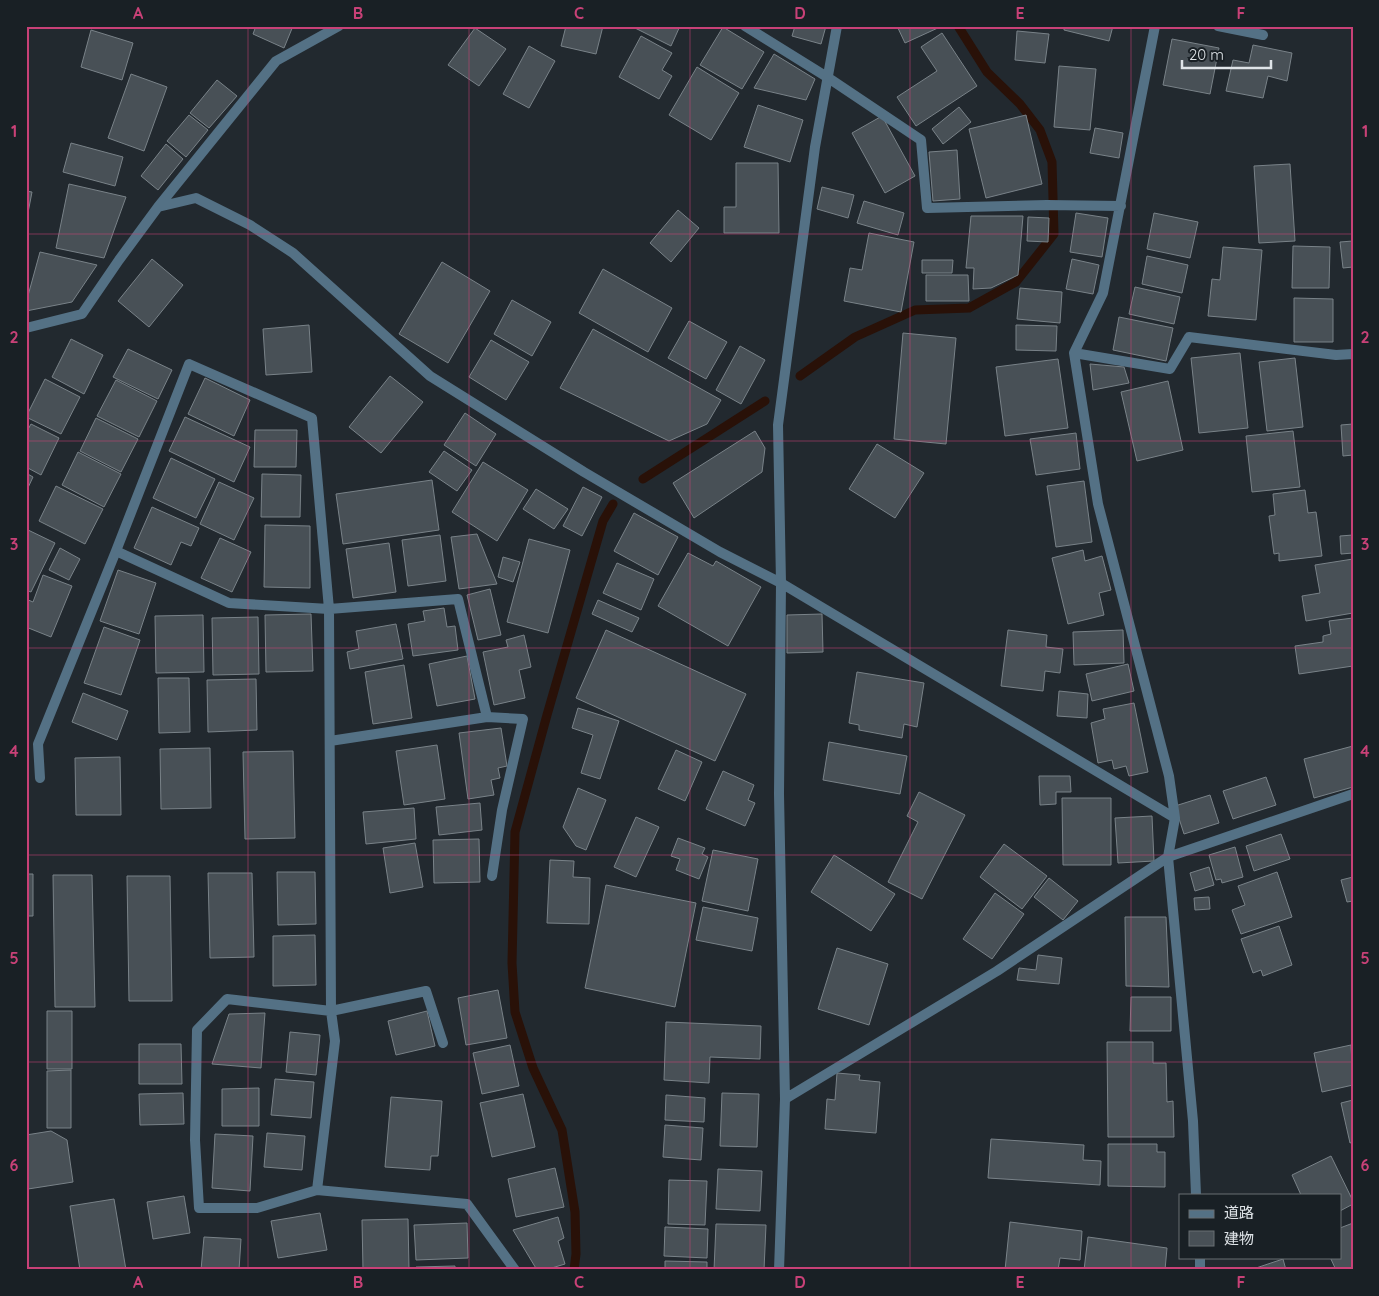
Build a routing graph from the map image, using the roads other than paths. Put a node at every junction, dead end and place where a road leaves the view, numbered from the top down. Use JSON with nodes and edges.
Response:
{"nodes":[{"id":1,"x":339,"y":26,"type":"edge"},
{"id":2,"x":745,"y":26,"type":"edge"},
{"id":3,"x":837,"y":26,"type":"edge"},
{"id":4,"x":1155,"y":26,"type":"edge"},
{"id":5,"x":1218,"y":26,"type":"edge"},
{"id":6,"x":1263,"y":34,"type":"dead end"},
{"id":7,"x":827,"y":77,"type":"junction"},
{"id":8,"x":1121,"y":206,"type":"junction"},
{"id":9,"x":158,"y":207,"type":"junction"},
{"id":10,"x":26,"y":328,"type":"edge"},
{"id":11,"x":1074,"y":353,"type":"junction"},
{"id":12,"x":1353,"y":354,"type":"edge"},
{"id":13,"x":116,"y":551,"type":"junction"},
{"id":14,"x":781,"y":583,"type":"junction"},
{"id":15,"x":329,"y":608,"type":"junction"},
{"id":16,"x":487,"y":717,"type":"junction"},
{"id":17,"x":330,"y":741,"type":"junction"},
{"id":18,"x":40,"y":778,"type":"dead end"},
{"id":19,"x":1353,"y":794,"type":"edge"},
{"id":20,"x":1175,"y":818,"type":"junction"},
{"id":21,"x":1168,"y":857,"type":"junction"},
{"id":22,"x":492,"y":876,"type":"dead end"},
{"id":23,"x":331,"y":1011,"type":"junction"},
{"id":24,"x":443,"y":1043,"type":"dead end"},
{"id":25,"x":785,"y":1099,"type":"junction"},
{"id":26,"x":317,"y":1190,"type":"junction"},
{"id":27,"x":1196,"y":1194,"type":"edge"},
{"id":28,"x":515,"y":1270,"type":"edge"},
{"id":29,"x":779,"y":1270,"type":"edge"}],
"edges":[{"from":1,"to":9,"type":"street"},
{"from":2,"to":7,"type":"street"},
{"from":3,"to":7,"type":"street"},
{"from":4,"to":8,"type":"street"},
{"from":5,"to":6,"type":"street"},
{"from":7,"to":8,"type":"street"},
{"from":7,"to":14,"type":"street"},
{"from":8,"to":11,"type":"street"},
{"from":9,"to":10,"type":"street"},
{"from":9,"to":14,"type":"street"},
{"from":11,"to":12,"type":"street"},
{"from":11,"to":20,"type":"street"},
{"from":13,"to":15,"type":"street"},
{"from":13,"to":15,"type":"street"},
{"from":13,"to":18,"type":"street"},
{"from":14,"to":20,"type":"street"},
{"from":14,"to":25,"type":"street"},
{"from":15,"to":16,"type":"street"},
{"from":15,"to":17,"type":"street"},
{"from":16,"to":17,"type":"street"},
{"from":16,"to":22,"type":"street"},
{"from":17,"to":23,"type":"street"},
{"from":19,"to":21,"type":"street"},
{"from":20,"to":21,"type":"street"},
{"from":21,"to":25,"type":"street"},
{"from":21,"to":27,"type":"street"},
{"from":23,"to":24,"type":"street"},
{"from":23,"to":26,"type":"street"},
{"from":23,"to":26,"type":"street"},
{"from":25,"to":29,"type":"street"},
{"from":26,"to":28,"type":"street"}]}
